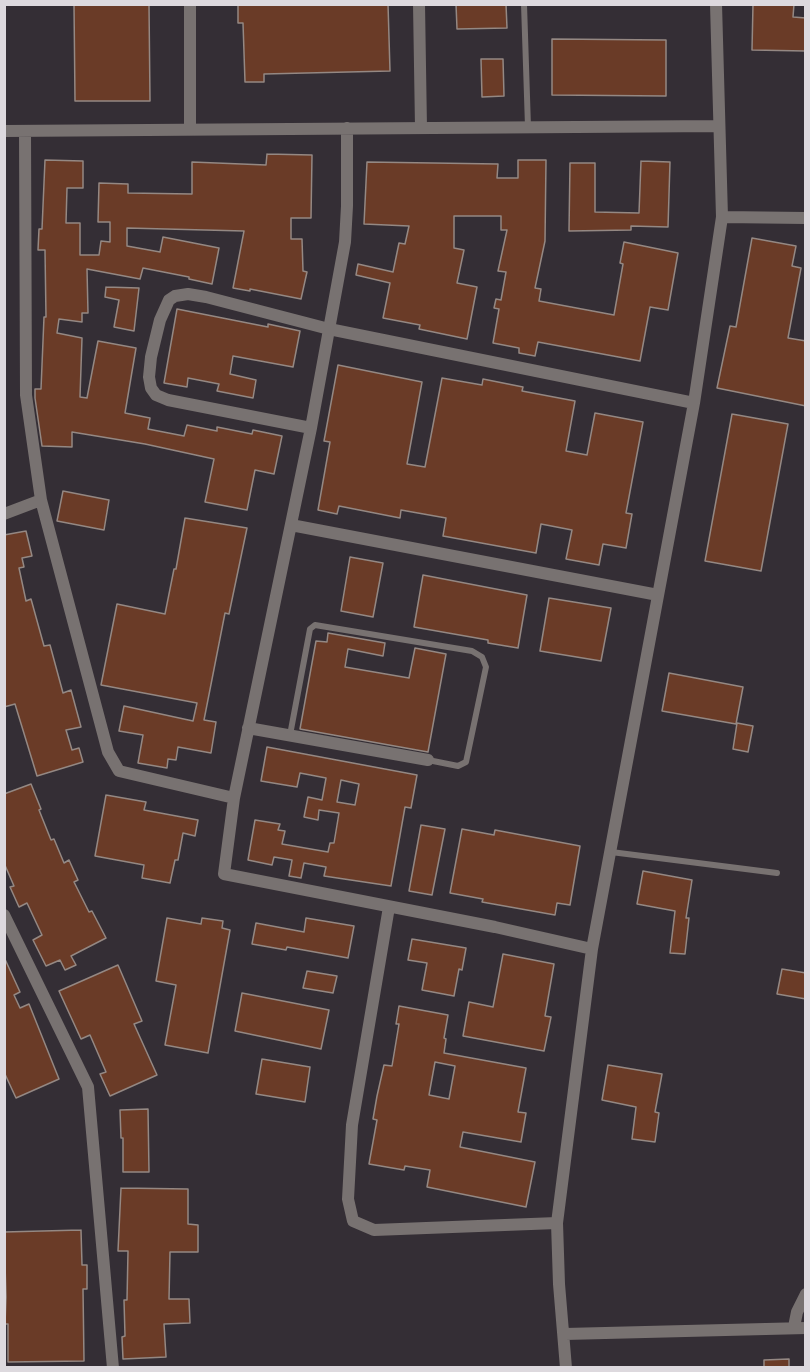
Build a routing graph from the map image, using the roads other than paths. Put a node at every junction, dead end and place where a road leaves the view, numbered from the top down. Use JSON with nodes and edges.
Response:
{"nodes":[{"id":1,"x":190,"y":4,"type":"edge"},
{"id":2,"x":419,"y":4,"type":"edge"},
{"id":3,"x":524,"y":4,"type":"edge"},
{"id":4,"x":716,"y":4,"type":"edge"},
{"id":5,"x":719,"y":126,"type":"junction"},
{"id":6,"x":528,"y":127,"type":"junction"},
{"id":7,"x":347,"y":128,"type":"junction"},
{"id":8,"x":421,"y":128,"type":"junction"},
{"id":9,"x":190,"y":129,"type":"junction"},
{"id":10,"x":4,"y":131,"type":"edge"},
{"id":11,"x":25,"y":131,"type":"junction"},
{"id":12,"x":722,"y":217,"type":"junction"},
{"id":13,"x":806,"y":218,"type":"edge"},
{"id":14,"x":329,"y":329,"type":"junction"},
{"id":15,"x":694,"y":403,"type":"junction"},
{"id":16,"x":311,"y":428,"type":"junction"},
{"id":17,"x":40,"y":500,"type":"junction"},
{"id":18,"x":4,"y":514,"type":"edge"},
{"id":19,"x":291,"y":525,"type":"junction"},
{"id":20,"x":658,"y":595,"type":"junction"},
{"id":21,"x":248,"y":729,"type":"junction"},
{"id":22,"x":290,"y":736,"type":"junction"},
{"id":23,"x":428,"y":760,"type":"joint"},
{"id":24,"x":234,"y":798,"type":"junction"},
{"id":25,"x":609,"y":852,"type":"junction"},
{"id":26,"x":777,"y":873,"type":"dead end"},
{"id":27,"x":389,"y":907,"type":"junction"},
{"id":28,"x":4,"y":915,"type":"edge"},
{"id":29,"x":592,"y":949,"type":"junction"},
{"id":30,"x":557,"y":1223,"type":"junction"},
{"id":31,"x":806,"y":1294,"type":"edge"},
{"id":32,"x":800,"y":1327,"type":"edge"},
{"id":33,"x":565,"y":1334,"type":"junction"},
{"id":34,"x":113,"y":1368,"type":"edge"},
{"id":35,"x":566,"y":1368,"type":"edge"}],
"edges":[{"from":1,"to":9,"type":"street"},
{"from":2,"to":8,"type":"street"},
{"from":3,"to":6,"type":"lane"},
{"from":4,"to":5,"type":"street"},
{"from":5,"to":6,"type":"street"},
{"from":5,"to":12,"type":"street"},
{"from":6,"to":8,"type":"street"},
{"from":7,"to":8,"type":"street"},
{"from":7,"to":9,"type":"street"},
{"from":7,"to":14,"type":"street"},
{"from":9,"to":11,"type":"street"},
{"from":10,"to":11,"type":"street"},
{"from":11,"to":17,"type":"street"},
{"from":12,"to":13,"type":"street"},
{"from":12,"to":15,"type":"street"},
{"from":14,"to":15,"type":"street"},
{"from":14,"to":16,"type":"street"},
{"from":14,"to":16,"type":"street"},
{"from":15,"to":20,"type":"street"},
{"from":16,"to":19,"type":"street"},
{"from":17,"to":18,"type":"street"},
{"from":17,"to":24,"type":"street"},
{"from":19,"to":20,"type":"street"},
{"from":19,"to":21,"type":"street"},
{"from":20,"to":25,"type":"street"},
{"from":21,"to":22,"type":"street"},
{"from":21,"to":24,"type":"street"},
{"from":22,"to":23,"type":"street"},
{"from":22,"to":23,"type":"lane"},
{"from":24,"to":27,"type":"street"},
{"from":25,"to":26,"type":"lane"},
{"from":25,"to":29,"type":"street"},
{"from":27,"to":29,"type":"street"},
{"from":27,"to":30,"type":"street"},
{"from":28,"to":34,"type":"street"},
{"from":29,"to":30,"type":"street"},
{"from":30,"to":33,"type":"street"},
{"from":31,"to":32,"type":"street"},
{"from":32,"to":33,"type":"street"},
{"from":33,"to":35,"type":"street"}]}
